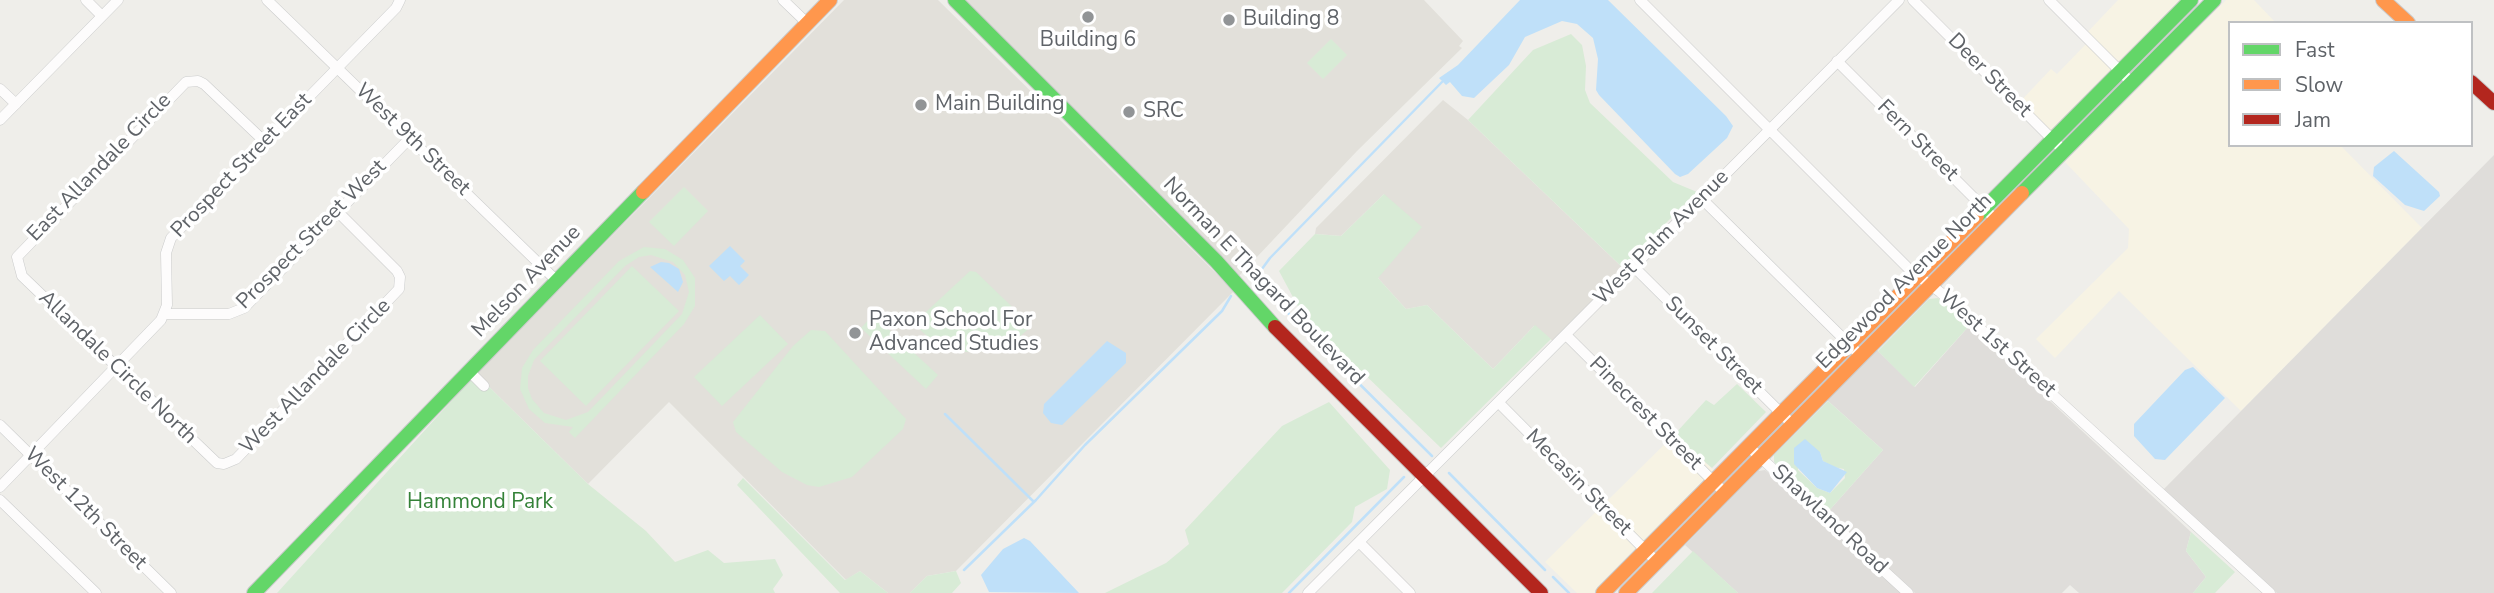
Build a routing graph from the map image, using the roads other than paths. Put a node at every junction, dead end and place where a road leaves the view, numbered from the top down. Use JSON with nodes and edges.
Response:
{"nodes":[{"id":1,"x":86,"y":0,"type":"edge"},
{"id":2,"x":118,"y":0,"type":"edge"},
{"id":3,"x":267,"y":0,"type":"edge"},
{"id":4,"x":400,"y":0,"type":"edge"},
{"id":5,"x":783,"y":0,"type":"edge"},
{"id":6,"x":830,"y":0,"type":"edge"},
{"id":7,"x":955,"y":0,"type":"edge"},
{"id":8,"x":1640,"y":0,"type":"edge"},
{"id":9,"x":1899,"y":0,"type":"edge"},
{"id":10,"x":1913,"y":0,"type":"edge"},
{"id":11,"x":2049,"y":0,"type":"edge"},
{"id":12,"x":2214,"y":0,"type":"edge"},
{"id":13,"x":2383,"y":0,"type":"edge"},
{"id":14,"x":2189,"y":1,"type":"edge"},
{"id":15,"x":2200,"y":14,"type":"junction"},
{"id":16,"x":102,"y":16,"type":"junction"},
{"id":17,"x":2406,"y":21,"type":"edge"},
{"id":18,"x":807,"y":23,"type":"junction"},
{"id":19,"x":1837,"y":61,"type":"junction"},
{"id":20,"x":337,"y":68,"type":"junction"},
{"id":21,"x":2120,"y":72,"type":"junction"},
{"id":22,"x":2132,"y":83,"type":"junction"},
{"id":23,"x":2473,"y":84,"type":"edge"},
{"id":24,"x":0,"y":89,"type":"edge"},
{"id":25,"x":2494,"y":103,"type":"edge"},
{"id":26,"x":16,"y":104,"type":"junction"},
{"id":27,"x":0,"y":120,"type":"edge"},
{"id":28,"x":1770,"y":130,"type":"junction"},
{"id":29,"x":410,"y":138,"type":"junction"},
{"id":30,"x":265,"y":142,"type":"junction"},
{"id":31,"x":2059,"y":145,"type":"junction"},
{"id":32,"x":1701,"y":198,"type":"junction"},
{"id":33,"x":337,"y":211,"type":"junction"},
{"id":34,"x":1990,"y":214,"type":"junction"},
{"id":35,"x":17,"y":264,"type":"joint"},
{"id":36,"x":1634,"y":267,"type":"junction"},
{"id":37,"x":1919,"y":275,"type":"junction"},
{"id":38,"x":557,"y":281,"type":"junction"},
{"id":39,"x":1931,"y":285,"type":"junction"},
{"id":40,"x":164,"y":314,"type":"junction"},
{"id":41,"x":1566,"y":335,"type":"junction"},
{"id":42,"x":1850,"y":345,"type":"junction"},
{"id":43,"x":1861,"y":356,"type":"junction"},
{"id":44,"x":116,"y":367,"type":"junction"},
{"id":45,"x":469,"y":371,"type":"junction"},
{"id":46,"x":484,"y":386,"type":"dead end"},
{"id":47,"x":1499,"y":403,"type":"junction"},
{"id":48,"x":1782,"y":414,"type":"junction"},
{"id":49,"x":0,"y":425,"type":"edge"},
{"id":50,"x":1793,"y":425,"type":"junction"},
{"id":51,"x":1749,"y":447,"type":"junction"},
{"id":52,"x":31,"y":455,"type":"junction"},
{"id":53,"x":1760,"y":458,"type":"junction"},
{"id":54,"x":224,"y":464,"type":"joint"},
{"id":55,"x":1425,"y":477,"type":"junction"},
{"id":56,"x":1714,"y":482,"type":"junction"},
{"id":57,"x":0,"y":487,"type":"edge"},
{"id":58,"x":1725,"y":494,"type":"junction"},
{"id":59,"x":0,"y":500,"type":"edge"},
{"id":60,"x":1359,"y":542,"type":"junction"},
{"id":61,"x":1646,"y":551,"type":"junction"},
{"id":62,"x":1657,"y":562,"type":"junction"},
{"id":63,"x":96,"y":593,"type":"edge"},
{"id":64,"x":170,"y":593,"type":"edge"},
{"id":65,"x":254,"y":593,"type":"edge"},
{"id":66,"x":1308,"y":593,"type":"edge"},
{"id":67,"x":1410,"y":593,"type":"edge"},
{"id":68,"x":1541,"y":593,"type":"edge"},
{"id":69,"x":1603,"y":593,"type":"edge"},
{"id":70,"x":1626,"y":593,"type":"edge"},
{"id":71,"x":1909,"y":593,"type":"edge"},
{"id":72,"x":2270,"y":593,"type":"edge"}],
"edges":[{"from":1,"to":16,"type":"street"},
{"from":2,"to":16,"type":"street"},
{"from":3,"to":20,"type":"street","name":"West 9th Street"},
{"from":4,"to":20,"type":"street","name":"Prospect Street East"},
{"from":5,"to":18,"type":"street"},
{"from":6,"to":18,"type":"street","name":"Melson Avenue"},
{"from":7,"to":55,"type":"street","name":"Norman E Thagard Boulevard"},
{"from":8,"to":28,"type":"street","name":"West 1st Street"},
{"from":9,"to":19,"type":"street","name":"West Palm Avenue"},
{"from":10,"to":31,"type":"street","name":"Deer Street"},
{"from":11,"to":21,"type":"street"},
{"from":12,"to":15,"type":"street","name":"Edgewood Avenue North"},
{"from":13,"to":17,"type":"street"},
{"from":14,"to":15,"type":"street"},
{"from":14,"to":21,"type":"street","name":"Edgewood Avenue North"},
{"from":15,"to":22,"type":"street","name":"Edgewood Avenue North"},
{"from":16,"to":26,"type":"street"},
{"from":18,"to":38,"type":"street","name":"Melson Avenue"},
{"from":19,"to":28,"type":"street","name":"West Palm Avenue"},
{"from":19,"to":34,"type":"street","name":"Fern Street"},
{"from":20,"to":29,"type":"street","name":"West 9th Street"},
{"from":20,"to":30,"type":"street","name":"Prospect Street East"},
{"from":21,"to":22,"type":"street"},
{"from":21,"to":31,"type":"street","name":"Edgewood Avenue North"},
{"from":22,"to":31,"type":"street","name":"Edgewood Avenue North"},
{"from":23,"to":25,"type":"street"},
{"from":24,"to":26,"type":"street"},
{"from":26,"to":27,"type":"street"},
{"from":28,"to":32,"type":"street","name":"West Palm Avenue"},
{"from":28,"to":37,"type":"street","name":"West 1st Street"},
{"from":29,"to":33,"type":"street","name":"Prospect Street West"},
{"from":29,"to":38,"type":"street","name":"West 9th Street"},
{"from":30,"to":35,"type":"street","name":"East Allandale Circle"},
{"from":30,"to":40,"type":"street","name":"Prospect Street East"},
{"from":31,"to":34,"type":"street","name":"Edgewood Avenue North"},
{"from":32,"to":36,"type":"street","name":"West Palm Avenue"},
{"from":32,"to":42,"type":"street"},
{"from":33,"to":40,"type":"street","name":"Prospect Street West"},
{"from":33,"to":54,"type":"street","name":"West Allandale Circle"},
{"from":34,"to":37,"type":"street","name":"Edgewood Avenue North"},
{"from":34,"to":39,"type":"street","name":"Edgewood Avenue North"},
{"from":35,"to":44,"type":"street","name":"Allandale Circle North"},
{"from":36,"to":41,"type":"street","name":"West Palm Avenue"},
{"from":36,"to":48,"type":"street","name":"Sunset Street"},
{"from":37,"to":39,"type":"street","name":"West 1st Street"},
{"from":37,"to":42,"type":"street","name":"Edgewood Avenue North"},
{"from":38,"to":45,"type":"street","name":"Melson Avenue"},
{"from":39,"to":43,"type":"street","name":"Edgewood Avenue North"},
{"from":39,"to":72,"type":"street","name":"West 1st Street"},
{"from":40,"to":44,"type":"street"},
{"from":41,"to":47,"type":"street","name":"West Palm Avenue"},
{"from":41,"to":56,"type":"street","name":"Pinecrest Street"},
{"from":42,"to":43,"type":"street"},
{"from":42,"to":48,"type":"street","name":"Edgewood Avenue North"},
{"from":43,"to":50,"type":"street","name":"Edgewood Avenue North"},
{"from":44,"to":52,"type":"street"},
{"from":44,"to":54,"type":"street","name":"Allandale Circle North"},
{"from":45,"to":46,"type":"street"},
{"from":45,"to":65,"type":"street","name":"Melson Avenue"},
{"from":47,"to":55,"type":"street","name":"West Palm Avenue"},
{"from":47,"to":61,"type":"street","name":"Mecasin Street"},
{"from":48,"to":50,"type":"street","name":"Sunset Street"},
{"from":48,"to":51,"type":"street","name":"Edgewood Avenue North"},
{"from":49,"to":52,"type":"street","name":"West 12th Street"},
{"from":50,"to":53,"type":"street","name":"Edgewood Avenue North"},
{"from":51,"to":53,"type":"street","name":"Shawland Road"},
{"from":51,"to":56,"type":"street","name":"Edgewood Avenue North"},
{"from":52,"to":57,"type":"street"},
{"from":52,"to":64,"type":"street","name":"West 12th Street"},
{"from":53,"to":58,"type":"street","name":"Edgewood Avenue North"},
{"from":53,"to":71,"type":"street","name":"Shawland Road"},
{"from":55,"to":60,"type":"street","name":"West Palm Avenue"},
{"from":55,"to":68,"type":"street","name":"Norman E Thagard Boulevard"},
{"from":56,"to":58,"type":"street","name":"Pinecrest Street"},
{"from":56,"to":61,"type":"street","name":"Edgewood Avenue North"},
{"from":58,"to":62,"type":"street","name":"Edgewood Avenue North"},
{"from":59,"to":63,"type":"street"},
{"from":60,"to":66,"type":"street","name":"West Palm Avenue"},
{"from":60,"to":67,"type":"street"},
{"from":61,"to":62,"type":"street","name":"Mecasin Street"},
{"from":61,"to":69,"type":"street","name":"Edgewood Avenue North"},
{"from":62,"to":70,"type":"street","name":"Edgewood Avenue North"}]}
